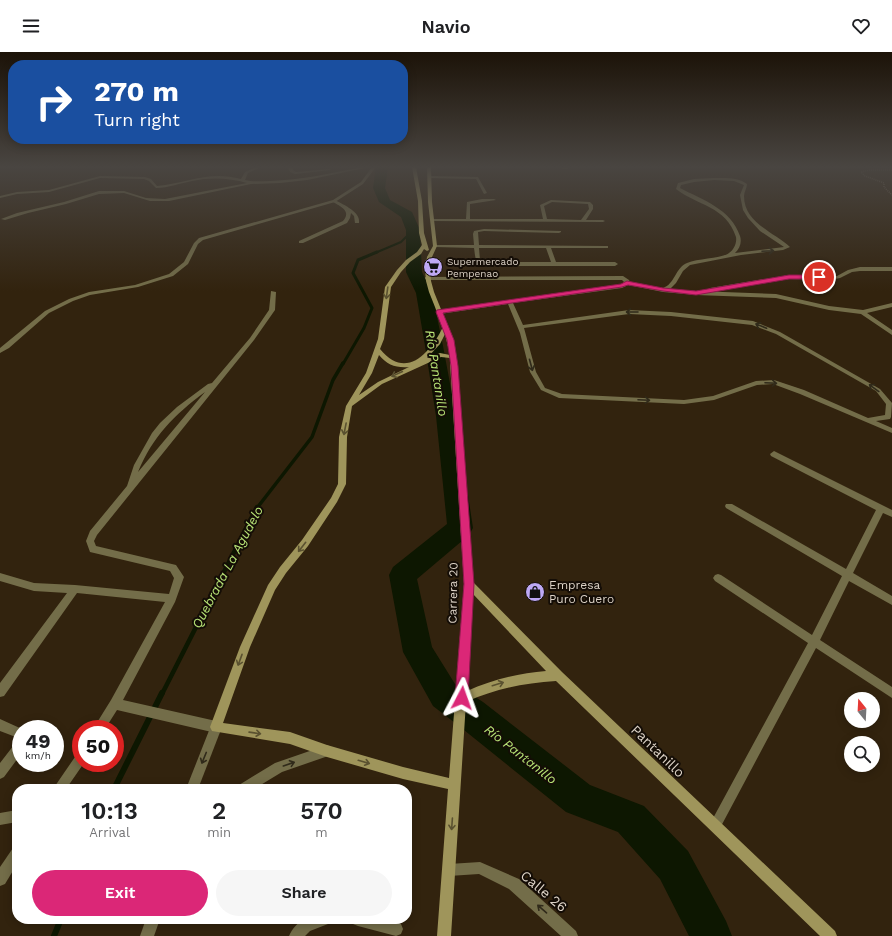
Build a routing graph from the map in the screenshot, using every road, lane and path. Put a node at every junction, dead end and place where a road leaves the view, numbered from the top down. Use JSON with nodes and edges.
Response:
{"nodes":[{"id":1,"x":38,"y":208,"type":"edge"},
{"id":2,"x":309,"y":208,"type":"edge"},
{"id":3,"x":345,"y":208,"type":"edge"},
{"id":4,"x":420,"y":208,"type":"edge"},
{"id":5,"x":431,"y":208,"type":"edge"},
{"id":6,"x":468,"y":208,"type":"edge"},
{"id":7,"x":543,"y":208,"type":"edge"},
{"id":8,"x":591,"y":208,"type":"edge"},
{"id":9,"x":715,"y":208,"type":"edge"},
{"id":10,"x":746,"y":208,"type":"edge"},
{"id":11,"x":348,"y":210,"type":"junction"},
{"id":12,"x":3,"y":219,"type":"dead end"},
{"id":13,"x":468,"y":219,"type":"junction"},
{"id":14,"x":546,"y":219,"type":"junction"},
{"id":15,"x":432,"y":220,"type":"junction"},
{"id":16,"x":583,"y":220,"type":"junction"},
{"id":17,"x":603,"y":221,"type":"dead end"},
{"id":18,"x":357,"y":222,"type":"dead end"},
{"id":19,"x":559,"y":232,"type":"dead end"},
{"id":20,"x":301,"y":242,"type":"dead end"},
{"id":21,"x":424,"y":246,"type":"junction"},
{"id":22,"x":435,"y":246,"type":"junction"},
{"id":23,"x":476,"y":247,"type":"junction"},
{"id":24,"x":548,"y":247,"type":"junction"},
{"id":25,"x":606,"y":247,"type":"dead end"},
{"id":26,"x":430,"y":254,"type":"junction"},
{"id":27,"x":729,"y":256,"type":"junction"},
{"id":28,"x":554,"y":264,"type":"junction"},
{"id":29,"x":615,"y":264,"type":"dead end"},
{"id":30,"x":892,"y":269,"type":"edge"},
{"id":31,"x":428,"y":278,"type":"junction"},
{"id":32,"x":627,"y":283,"type":"junction"},
{"id":33,"x":663,"y":290,"type":"junction"},
{"id":34,"x":273,"y":292,"type":"dead end"},
{"id":35,"x":696,"y":293,"type":"junction"},
{"id":36,"x":510,"y":302,"type":"junction"},
{"id":37,"x":892,"y":306,"type":"edge"},
{"id":38,"x":440,"y":312,"type":"junction"},
{"id":39,"x":862,"y":312,"type":"junction"},
{"id":40,"x":445,"y":328,"type":"junction"},
{"id":41,"x":520,"y":328,"type":"junction"},
{"id":42,"x":892,"y":333,"type":"edge"},
{"id":43,"x":378,"y":350,"type":"junction"},
{"id":44,"x":0,"y":351,"type":"edge"},
{"id":45,"x":433,"y":352,"type":"junction"},
{"id":46,"x":453,"y":357,"type":"junction"},
{"id":47,"x":219,"y":380,"type":"junction"},
{"id":48,"x":349,"y":406,"type":"junction"},
{"id":49,"x":870,"y":420,"type":"junction"},
{"id":50,"x":892,"y":431,"type":"edge"},
{"id":51,"x":774,"y":454,"type":"dead end"},
{"id":52,"x":131,"y":487,"type":"junction"},
{"id":53,"x":729,"y":506,"type":"dead end"},
{"id":54,"x":881,"y":508,"type":"junction"},
{"id":55,"x":892,"y":514,"type":"edge"},
{"id":56,"x":847,"y":575,"type":"junction"},
{"id":57,"x":0,"y":577,"type":"edge"},
{"id":58,"x":718,"y":578,"type":"dead end"},
{"id":59,"x":469,"y":584,"type":"junction"},
{"id":60,"x":76,"y":589,"type":"junction"},
{"id":61,"x":172,"y":599,"type":"junction"},
{"id":62,"x":892,"y":601,"type":"edge"},
{"id":63,"x":814,"y":641,"type":"junction"},
{"id":64,"x":558,"y":676,"type":"junction"},
{"id":65,"x":0,"y":692,"type":"edge"},
{"id":66,"x":892,"y":693,"type":"edge"},
{"id":67,"x":461,"y":701,"type":"junction"},
{"id":68,"x":116,"y":704,"type":"junction"},
{"id":69,"x":105,"y":720,"type":"edge"},
{"id":70,"x":0,"y":725,"type":"edge"},
{"id":71,"x":216,"y":727,"type":"junction"},
{"id":72,"x":12,"y":730,"type":"edge"},
{"id":73,"x":327,"y":751,"type":"junction"},
{"id":74,"x":12,"y":757,"type":"edge"},
{"id":75,"x":72,"y":771,"type":"edge"},
{"id":76,"x":0,"y":773,"type":"edge"},
{"id":77,"x":63,"y":784,"type":"edge"},
{"id":78,"x":194,"y":784,"type":"edge"},
{"id":79,"x":251,"y":784,"type":"edge"},
{"id":80,"x":455,"y":785,"type":"junction"},
{"id":81,"x":12,"y":817,"type":"edge"},
{"id":82,"x":0,"y":819,"type":"edge"},
{"id":83,"x":715,"y":826,"type":"junction"},
{"id":84,"x":12,"y":860,"type":"edge"},
{"id":85,"x":449,"y":870,"type":"junction"},
{"id":86,"x":0,"y":879,"type":"edge"},
{"id":87,"x":151,"y":924,"type":"edge"},
{"id":88,"x":310,"y":924,"type":"edge"},
{"id":89,"x":377,"y":924,"type":"edge"},
{"id":90,"x":396,"y":929,"type":"dead end"},
{"id":91,"x":147,"y":936,"type":"edge"},
{"id":92,"x":296,"y":936,"type":"edge"},
{"id":93,"x":444,"y":936,"type":"edge"},
{"id":94,"x":570,"y":936,"type":"edge"},
{"id":95,"x":830,"y":936,"type":"edge"}],
"edges":[{"from":1,"to":12,"type":"street"},
{"from":2,"to":44,"type":"street"},
{"from":3,"to":11,"type":"street"},
{"from":4,"to":21,"type":"main road"},
{"from":5,"to":15,"type":"main road"},
{"from":6,"to":13,"type":"street"},
{"from":7,"to":14,"type":"street"},
{"from":8,"to":16,"type":"street"},
{"from":9,"to":27,"type":"street","one_way":true},
{"from":27,"to":10,"type":"street","one_way":true},
{"from":11,"to":18,"type":"street"},
{"from":11,"to":20,"type":"street"},
{"from":13,"to":14,"type":"street"},
{"from":13,"to":15,"type":"street"},
{"from":14,"to":16,"type":"street"},
{"from":15,"to":22,"type":"main road"},
{"from":16,"to":17,"type":"street"},
{"from":19,"to":23,"type":"street"},
{"from":21,"to":26,"type":"main road"},
{"from":21,"to":43,"type":"main road","one_way":true},
{"from":22,"to":23,"type":"street"},
{"from":22,"to":26,"type":"main road","name":"Carrera 20"},
{"from":23,"to":24,"type":"street"},
{"from":23,"to":28,"type":"street"},
{"from":24,"to":25,"type":"street"},
{"from":24,"to":28,"type":"street"},
{"from":26,"to":31,"type":"main road","name":"Carrera 20"},
{"from":27,"to":33,"type":"street"},
{"from":28,"to":29,"type":"street"},
{"from":30,"to":35,"type":"street"},
{"from":31,"to":32,"type":"street"},
{"from":31,"to":38,"type":"main road","name":"Carrera 20"},
{"from":32,"to":33,"type":"street"},
{"from":32,"to":36,"type":"street"},
{"from":33,"to":35,"type":"street"},
{"from":34,"to":47,"type":"street"},
{"from":35,"to":39,"type":"street"},
{"from":36,"to":38,"type":"street"},
{"from":36,"to":41,"type":"street"},
{"from":37,"to":39,"type":"street"},
{"from":38,"to":40,"type":"main road","name":"Carrera 20"},
{"from":39,"to":42,"type":"street"},
{"from":40,"to":45,"type":"main road"},
{"from":40,"to":46,"type":"main road","name":"Carrera 20"},
{"from":41,"to":49,"type":"street","one_way":true},
{"from":49,"to":41,"type":"street","one_way":true},
{"from":43,"to":45,"type":"main road"},
{"from":43,"to":48,"type":"main road"},
{"from":45,"to":46,"type":"main road"},
{"from":45,"to":48,"type":"main road","one_way":true},
{"from":46,"to":59,"type":"main road","name":"Carrera 20"},
{"from":47,"to":52,"type":"street"},
{"from":47,"to":52,"type":"street"},
{"from":48,"to":71,"type":"main road","one_way":true},
{"from":49,"to":50,"type":"street"},
{"from":51,"to":54,"type":"street"},
{"from":52,"to":61,"type":"street"},
{"from":53,"to":56,"type":"street"},
{"from":54,"to":55,"type":"street"},
{"from":54,"to":56,"type":"street"},
{"from":56,"to":62,"type":"street"},
{"from":56,"to":63,"type":"street"},
{"from":57,"to":60,"type":"street"},
{"from":58,"to":63,"type":"street"},
{"from":59,"to":64,"type":"main road","name":"Pantanillo"},
{"from":59,"to":67,"type":"main road","name":"Carrera 20"},
{"from":60,"to":61,"type":"street"},
{"from":60,"to":65,"type":"street"},
{"from":61,"to":68,"type":"street"},
{"from":63,"to":66,"type":"street"},
{"from":63,"to":83,"type":"street"},
{"from":67,"to":64,"type":"main road","one_way":true},
{"from":64,"to":83,"type":"main road","name":"Pantanillo"},
{"from":67,"to":80,"type":"main road","name":"Carrera 20"},
{"from":68,"to":69,"type":"street"},
{"from":68,"to":71,"type":"street"},
{"from":70,"to":72,"type":"street"},
{"from":71,"to":73,"type":"main road","one_way":true},
{"from":71,"to":78,"type":"street","one_way":true},
{"from":79,"to":73,"type":"street","one_way":true},
{"from":73,"to":80,"type":"main road","one_way":true},
{"from":74,"to":76,"type":"street"},
{"from":75,"to":77,"type":"street"},
{"from":80,"to":85,"type":"main road","name":"Carrera 20","one_way":true},
{"from":81,"to":82,"type":"street"},
{"from":83,"to":95,"type":"main road","name":"Pantanillo"},
{"from":84,"to":86,"type":"street"},
{"from":85,"to":93,"type":"main road","name":"Carrera 20"},
{"from":94,"to":85,"type":"street","name":"Calle 26","one_way":true},
{"from":87,"to":91,"type":"street"},
{"from":88,"to":92,"type":"street"},
{"from":89,"to":90,"type":"street"}]}
